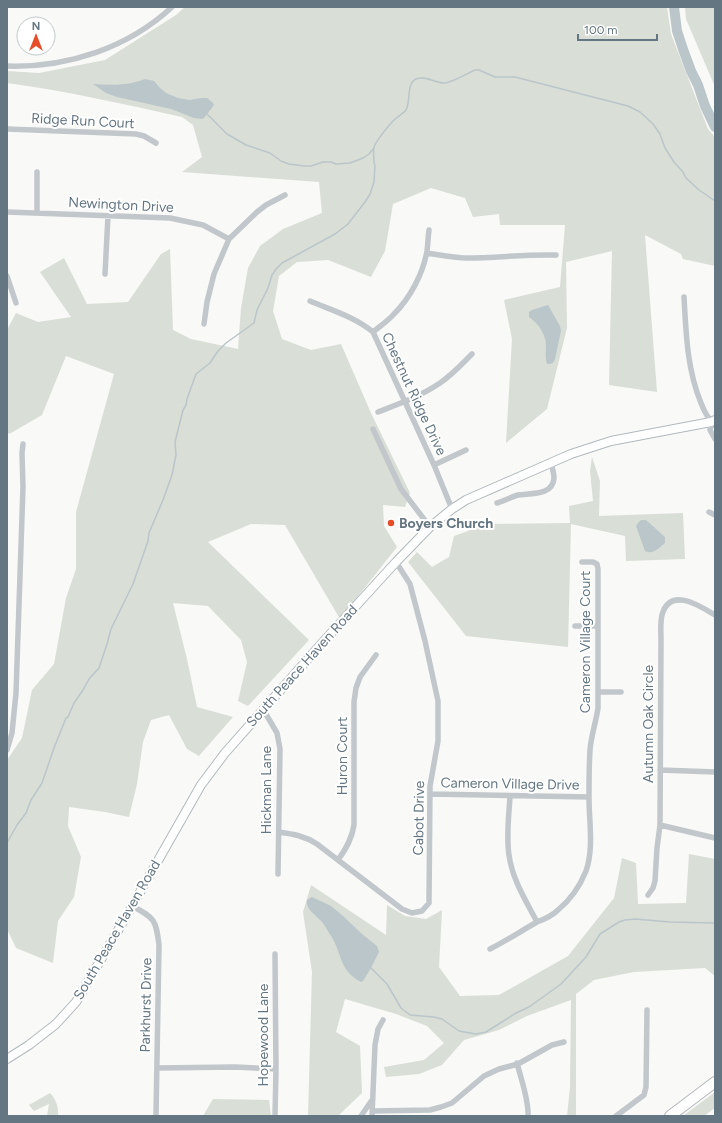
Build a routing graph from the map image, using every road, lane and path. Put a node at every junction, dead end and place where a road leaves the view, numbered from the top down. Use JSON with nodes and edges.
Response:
{"nodes":[{"id":1,"x":172,"y":7,"type":"edge"},
{"id":2,"x":7,"y":66,"type":"edge"},
{"id":3,"x":7,"y":129,"type":"edge"},
{"id":4,"x":156,"y":143,"type":"dead end"},
{"id":5,"x":37,"y":172,"type":"dead end"},
{"id":6,"x":285,"y":195,"type":"dead end"},
{"id":7,"x":7,"y":212,"type":"edge"},
{"id":8,"x":37,"y":213,"type":"junction"},
{"id":9,"x":108,"y":216,"type":"junction"},
{"id":10,"x":429,"y":230,"type":"dead end"},
{"id":11,"x":229,"y":239,"type":"junction"},
{"id":12,"x":427,"y":252,"type":"junction"},
{"id":13,"x":556,"y":255,"type":"dead end"},
{"id":14,"x":106,"y":274,"type":"dead end"},
{"id":15,"x":7,"y":276,"type":"edge"},
{"id":16,"x":684,"y":297,"type":"dead end"},
{"id":17,"x":310,"y":301,"type":"dead end"},
{"id":18,"x":16,"y":303,"type":"dead end"},
{"id":19,"x":204,"y":324,"type":"dead end"},
{"id":20,"x":373,"y":332,"type":"junction"},
{"id":21,"x":472,"y":354,"type":"dead end"},
{"id":22,"x":405,"y":402,"type":"junction"},
{"id":23,"x":378,"y":412,"type":"dead end"},
{"id":24,"x":714,"y":423,"type":"edge"},
{"id":25,"x":373,"y":429,"type":"dead end"},
{"id":26,"x":715,"y":439,"type":"edge"},
{"id":27,"x":23,"y":444,"type":"dead end"},
{"id":28,"x":466,"y":450,"type":"dead end"},
{"id":29,"x":552,"y":462,"type":"junction"},
{"id":30,"x":434,"y":465,"type":"junction"},
{"id":31,"x":497,"y":503,"type":"dead end"},
{"id":32,"x":452,"y":509,"type":"junction"},
{"id":33,"x":709,"y":512,"type":"dead end"},
{"id":34,"x":715,"y":515,"type":"edge"},
{"id":35,"x":430,"y":527,"type":"junction"},
{"id":36,"x":396,"y":562,"type":"junction"},
{"id":37,"x":582,"y":562,"type":"dead end"},
{"id":38,"x":715,"y":615,"type":"edge"},
{"id":39,"x":575,"y":626,"type":"dead end"},
{"id":40,"x":598,"y":626,"type":"junction"},
{"id":41,"x":376,"y":655,"type":"dead end"},
{"id":42,"x":598,"y":692,"type":"junction"},
{"id":43,"x":621,"y":692,"type":"dead end"},
{"id":44,"x":262,"y":709,"type":"junction"},
{"id":45,"x":7,"y":750,"type":"edge"},
{"id":46,"x":660,"y":770,"type":"junction"},
{"id":47,"x":715,"y":772,"type":"edge"},
{"id":48,"x":430,"y":794,"type":"junction"},
{"id":49,"x":510,"y":796,"type":"junction"},
{"id":50,"x":589,"y":798,"type":"junction"},
{"id":51,"x":660,"y":825,"type":"junction"},
{"id":52,"x":279,"y":832,"type":"junction"},
{"id":53,"x":715,"y":838,"type":"edge"},
{"id":54,"x":338,"y":860,"type":"junction"},
{"id":55,"x":278,"y":874,"type":"dead end"},
{"id":56,"x":648,"y":895,"type":"dead end"},
{"id":57,"x":132,"y":906,"type":"junction"},
{"id":58,"x":538,"y":922,"type":"junction"},
{"id":59,"x":490,"y":950,"type":"dead end"},
{"id":60,"x":275,"y":954,"type":"dead end"},
{"id":61,"x":647,"y":1010,"type":"dead end"},
{"id":62,"x":383,"y":1020,"type":"dead end"},
{"id":63,"x":564,"y":1042,"type":"dead end"},
{"id":64,"x":7,"y":1059,"type":"edge"},
{"id":65,"x":517,"y":1064,"type":"junction"},
{"id":66,"x":157,"y":1068,"type":"junction"},
{"id":67,"x":276,"y":1069,"type":"junction"},
{"id":68,"x":715,"y":1082,"type":"edge"},
{"id":69,"x":372,"y":1100,"type":"junction"},
{"id":70,"x":372,"y":1113,"type":"edge"},
{"id":71,"x":156,"y":1116,"type":"edge"},
{"id":72,"x":275,"y":1116,"type":"edge"},
{"id":73,"x":361,"y":1116,"type":"edge"},
{"id":74,"x":528,"y":1116,"type":"edge"},
{"id":75,"x":616,"y":1116,"type":"edge"},
{"id":76,"x":670,"y":1116,"type":"edge"}],
"edges":[{"from":1,"to":2,"type":"street"},
{"from":3,"to":4,"type":"street","name":"Ridge Run Court"},
{"from":5,"to":8,"type":"street"},
{"from":6,"to":11,"type":"street"},
{"from":7,"to":8,"type":"street","name":"Newington Drive"},
{"from":8,"to":9,"type":"street","name":"Newington Drive"},
{"from":9,"to":11,"type":"street","name":"Newington Drive"},
{"from":9,"to":14,"type":"street"},
{"from":10,"to":12,"type":"street"},
{"from":11,"to":19,"type":"street"},
{"from":12,"to":13,"type":"street"},
{"from":12,"to":20,"type":"street"},
{"from":15,"to":18,"type":"street"},
{"from":16,"to":24,"type":"street"},
{"from":17,"to":20,"type":"street","name":"Chestnut Ridge Drive"},
{"from":20,"to":22,"type":"street","name":"Chestnut Ridge Drive"},
{"from":21,"to":22,"type":"street"},
{"from":22,"to":23,"type":"street"},
{"from":22,"to":30,"type":"street","name":"Chestnut Ridge Drive"},
{"from":24,"to":26,"type":"street"},
{"from":24,"to":29,"type":"main road","name":"South Peace Haven Road"},
{"from":25,"to":35,"type":"street"},
{"from":27,"to":45,"type":"street"},
{"from":28,"to":30,"type":"street"},
{"from":29,"to":31,"type":"street"},
{"from":29,"to":32,"type":"main road","name":"South Peace Haven Road"},
{"from":30,"to":32,"type":"street","name":"Chestnut Ridge Drive"},
{"from":32,"to":35,"type":"main road","name":"South Peace Haven Road"},
{"from":33,"to":34,"type":"street"},
{"from":35,"to":36,"type":"main road","name":"South Peace Haven Road"},
{"from":36,"to":44,"type":"main road","name":"South Peace Haven Road"},
{"from":36,"to":48,"type":"street","name":"Cabot Drive"},
{"from":37,"to":40,"type":"street","name":"Cameron Village Court"},
{"from":38,"to":46,"type":"street","name":"Autumn Oak Circle"},
{"from":39,"to":40,"type":"street"},
{"from":40,"to":42,"type":"street","name":"Cameron Village Court"},
{"from":41,"to":54,"type":"street","name":"Huron Court"},
{"from":42,"to":43,"type":"street"},
{"from":42,"to":50,"type":"street","name":"Cameron Village Court"},
{"from":44,"to":52,"type":"street","name":"Hickman Lane"},
{"from":44,"to":57,"type":"main road","name":"South Peace Haven Road"},
{"from":46,"to":47,"type":"street"},
{"from":46,"to":51,"type":"street","name":"Autumn Oak Circle"},
{"from":48,"to":49,"type":"street","name":"Cameron Village Drive"},
{"from":48,"to":54,"type":"street","name":"Cabot Drive"},
{"from":49,"to":50,"type":"street","name":"Cameron Village Drive"},
{"from":49,"to":58,"type":"street"},
{"from":50,"to":58,"type":"street","name":"Cameron Village Court"},
{"from":51,"to":53,"type":"street"},
{"from":51,"to":56,"type":"street","name":"Autumn Oak Circle"},
{"from":52,"to":54,"type":"street","name":"Cabot Drive"},
{"from":52,"to":55,"type":"street","name":"Hickman Lane"},
{"from":57,"to":64,"type":"main road","name":"South Peace Haven Road"},
{"from":57,"to":66,"type":"street","name":"Parkhurst Drive"},
{"from":58,"to":59,"type":"street","name":"Cameron Village Court"},
{"from":60,"to":67,"type":"street","name":"Hopewood Lane"},
{"from":61,"to":75,"type":"street"},
{"from":62,"to":69,"type":"street"},
{"from":63,"to":65,"type":"street"},
{"from":65,"to":70,"type":"street"},
{"from":65,"to":74,"type":"street"},
{"from":66,"to":67,"type":"street"},
{"from":66,"to":71,"type":"street","name":"Parkhurst Drive"},
{"from":67,"to":72,"type":"street","name":"Hopewood Lane"},
{"from":68,"to":76,"type":"highway"},
{"from":69,"to":70,"type":"street"},
{"from":69,"to":73,"type":"street"}]}
